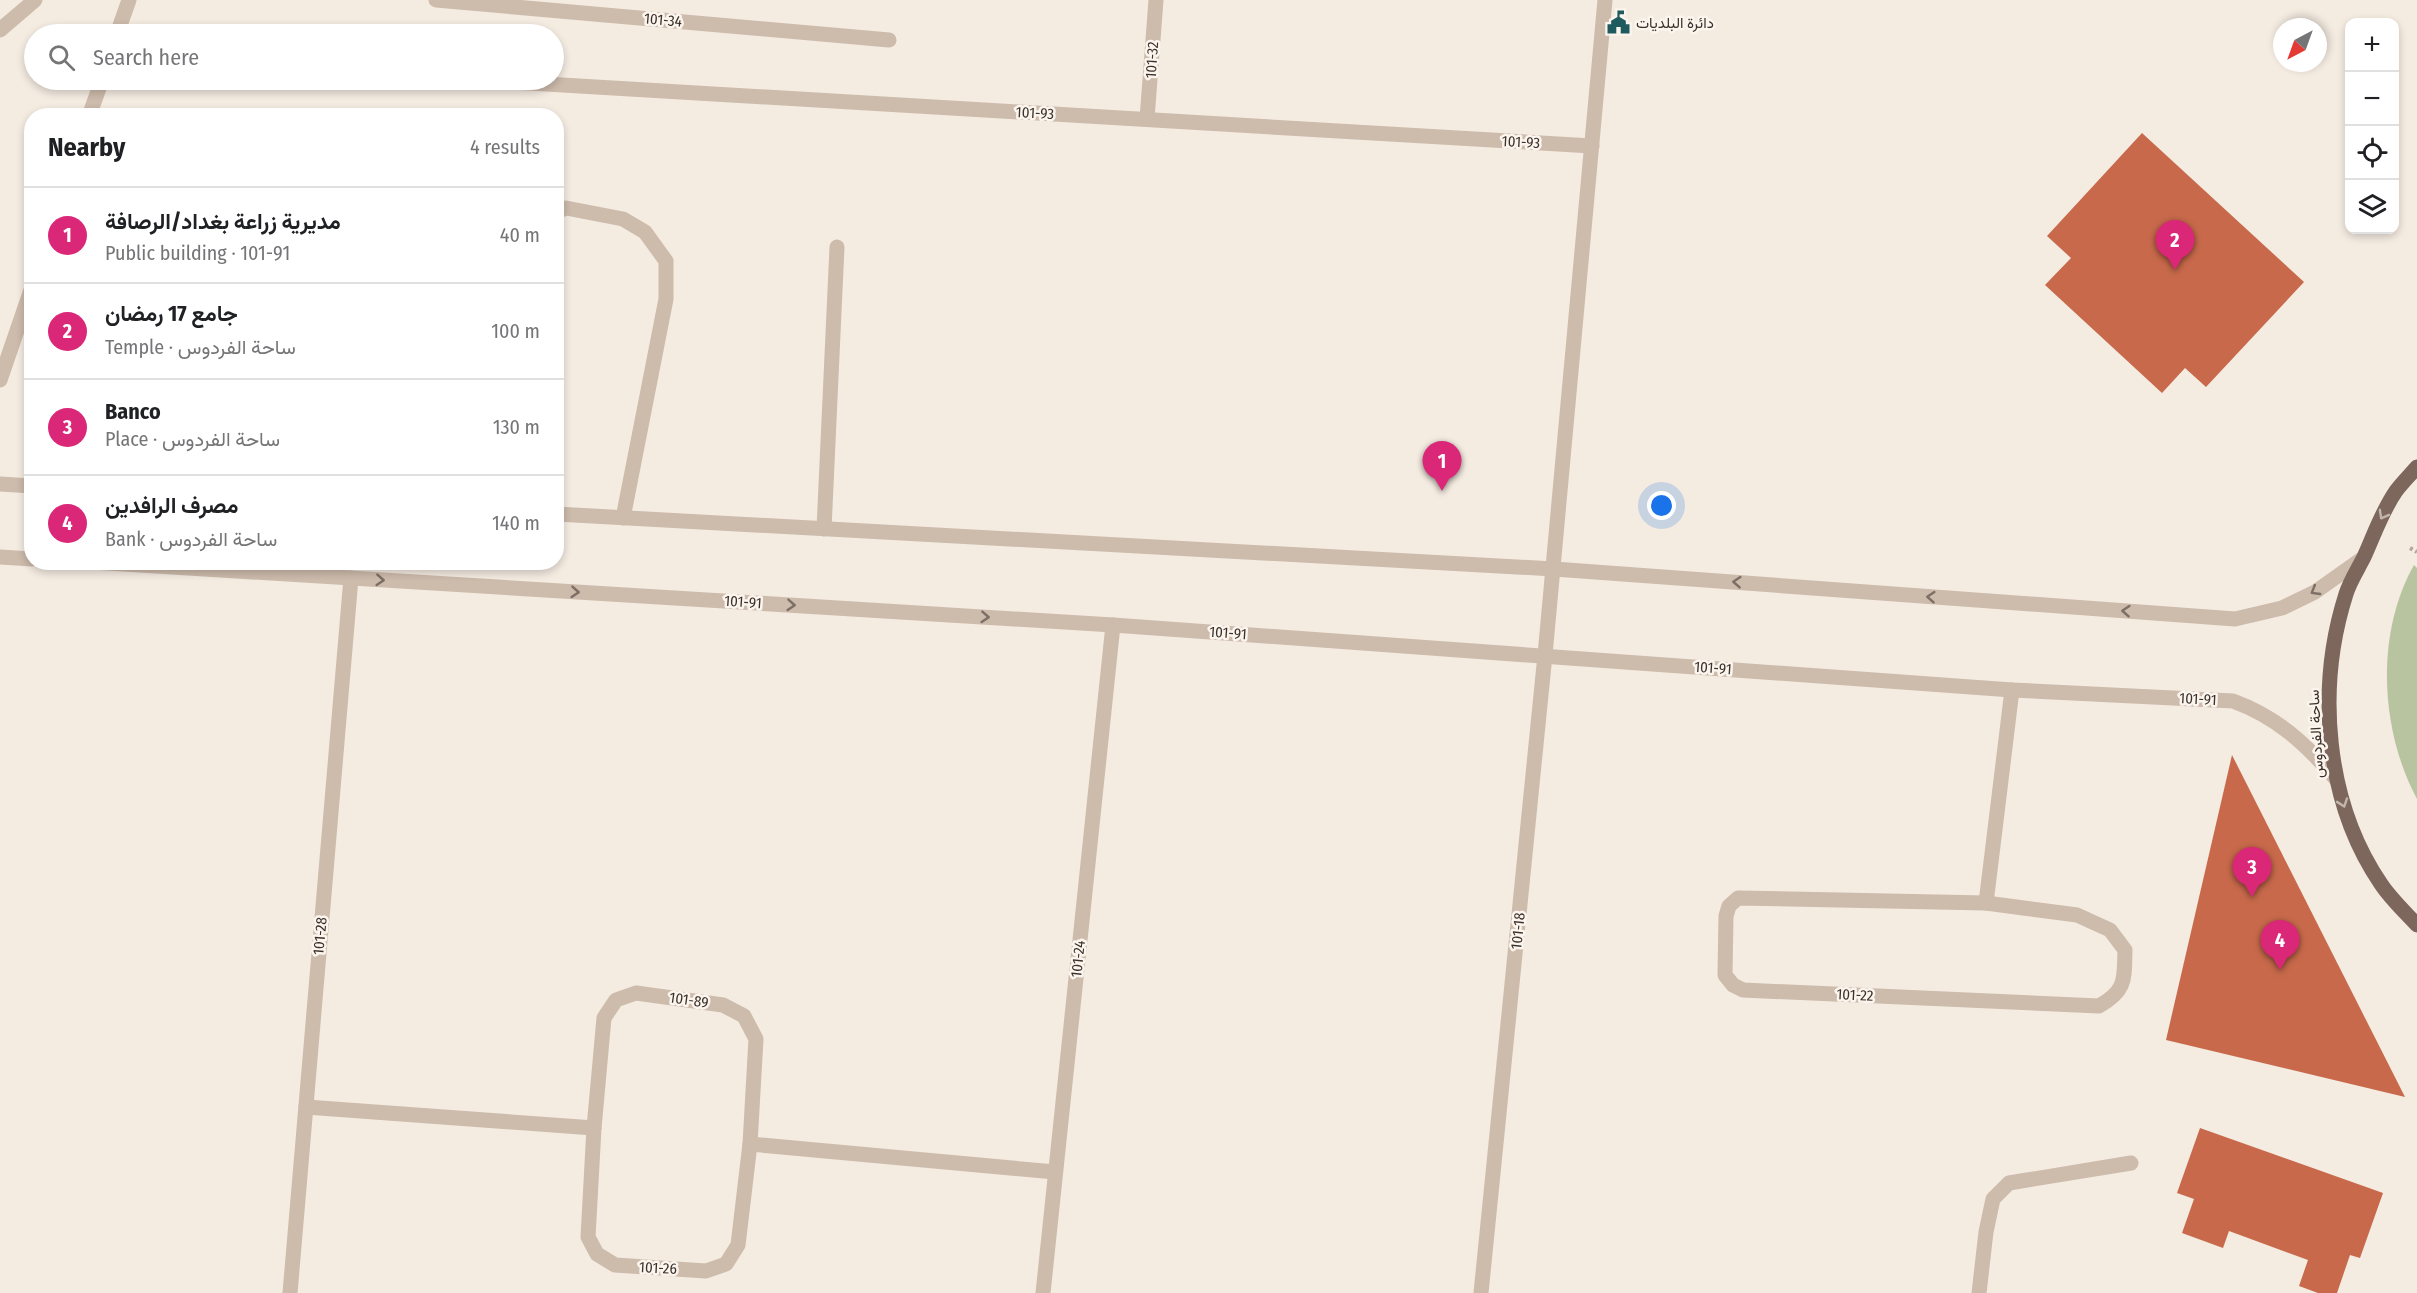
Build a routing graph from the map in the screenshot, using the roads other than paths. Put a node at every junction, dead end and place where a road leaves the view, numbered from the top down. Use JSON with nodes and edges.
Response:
{"nodes":[{"id":1,"x":36,"y":0,"type":"edge"},
{"id":2,"x":129,"y":0,"type":"edge"},
{"id":3,"x":436,"y":0,"type":"edge"},
{"id":4,"x":1156,"y":0,"type":"edge"},
{"id":5,"x":1605,"y":0,"type":"edge"},
{"id":6,"x":121,"y":24,"type":"edge"},
{"id":7,"x":0,"y":30,"type":"edge"},
{"id":8,"x":889,"y":40,"type":"dead end"},
{"id":9,"x":564,"y":85,"type":"edge"},
{"id":10,"x":98,"y":90,"type":"edge"},
{"id":11,"x":92,"y":108,"type":"edge"},
{"id":12,"x":1147,"y":119,"type":"junction"},
{"id":13,"x":1592,"y":146,"type":"junction"},
{"id":14,"x":564,"y":209,"type":"edge"},
{"id":15,"x":837,"y":247,"type":"dead end"},
{"id":16,"x":24,"y":310,"type":"edge"},
{"id":17,"x":0,"y":380,"type":"edge"},
{"id":18,"x":2417,"y":467,"type":"edge"},
{"id":19,"x":0,"y":484,"type":"edge"},
{"id":20,"x":24,"y":486,"type":"edge"},
{"id":21,"x":564,"y":514,"type":"edge"},
{"id":22,"x":622,"y":518,"type":"junction"},
{"id":23,"x":824,"y":529,"type":"junction"},
{"id":24,"x":0,"y":557,"type":"edge"},
{"id":25,"x":24,"y":558,"type":"edge"},
{"id":26,"x":2364,"y":558,"type":"junction"},
{"id":27,"x":1554,"y":569,"type":"junction"},
{"id":28,"x":222,"y":570,"type":"edge"},
{"id":29,"x":351,"y":578,"type":"junction"},
{"id":30,"x":1113,"y":625,"type":"junction"},
{"id":31,"x":1545,"y":655,"type":"junction"},
{"id":32,"x":2012,"y":690,"type":"junction"},
{"id":33,"x":2336,"y":779,"type":"junction"},
{"id":34,"x":1986,"y":903,"type":"junction"},
{"id":35,"x":2417,"y":925,"type":"edge"},
{"id":36,"x":306,"y":1107,"type":"junction"},
{"id":37,"x":594,"y":1128,"type":"junction"},
{"id":38,"x":750,"y":1144,"type":"junction"},
{"id":39,"x":2131,"y":1163,"type":"dead end"},
{"id":40,"x":1055,"y":1172,"type":"junction"},
{"id":41,"x":290,"y":1293,"type":"edge"},
{"id":42,"x":1043,"y":1293,"type":"edge"},
{"id":43,"x":1481,"y":1293,"type":"edge"},
{"id":44,"x":1979,"y":1293,"type":"edge"}],
"edges":[{"from":1,"to":7,"type":"street"},
{"from":2,"to":6,"type":"street"},
{"from":3,"to":8,"type":"street","name":"101-34"},
{"from":4,"to":12,"type":"street","name":"101-32"},
{"from":5,"to":13,"type":"street","name":"101-18"},
{"from":9,"to":12,"type":"street","name":"101-93"},
{"from":10,"to":11,"type":"street"},
{"from":12,"to":13,"type":"street","name":"101-93"},
{"from":13,"to":27,"type":"street","name":"101-18"},
{"from":14,"to":22,"type":"street"},
{"from":15,"to":23,"type":"street"},
{"from":16,"to":17,"type":"street"},
{"from":18,"to":26,"type":"main road","name":"ساحة الفردوس","one_way":true},
{"from":19,"to":20,"type":"street"},
{"from":21,"to":22,"type":"street"},
{"from":22,"to":23,"type":"street"},
{"from":23,"to":27,"type":"street"},
{"from":24,"to":25,"type":"street"},
{"from":26,"to":27,"type":"street","one_way":true},
{"from":26,"to":33,"type":"main road","name":"ساحة الفردوس"},
{"from":27,"to":31,"type":"street","name":"101-18"},
{"from":28,"to":29,"type":"street","name":"101-91"},
{"from":29,"to":30,"type":"street","name":"101-91","one_way":true},
{"from":29,"to":36,"type":"street","name":"101-28"},
{"from":30,"to":31,"type":"street","name":"101-91"},
{"from":30,"to":40,"type":"street","name":"101-24"},
{"from":31,"to":32,"type":"street","name":"101-91"},
{"from":31,"to":43,"type":"street","name":"101-18"},
{"from":32,"to":33,"type":"street","name":"101-91"},
{"from":32,"to":34,"type":"street"},
{"from":33,"to":35,"type":"main road","name":"ساحة الفردوس","one_way":true},
{"from":34,"to":34,"type":"street","name":"101-22"},
{"from":36,"to":37,"type":"street"},
{"from":36,"to":41,"type":"street","name":"101-28"},
{"from":37,"to":38,"type":"street","name":"101-26"},
{"from":37,"to":38,"type":"street","name":"101-89"},
{"from":38,"to":40,"type":"street"},
{"from":39,"to":44,"type":"street"},
{"from":40,"to":42,"type":"street","name":"101-24"}]}
